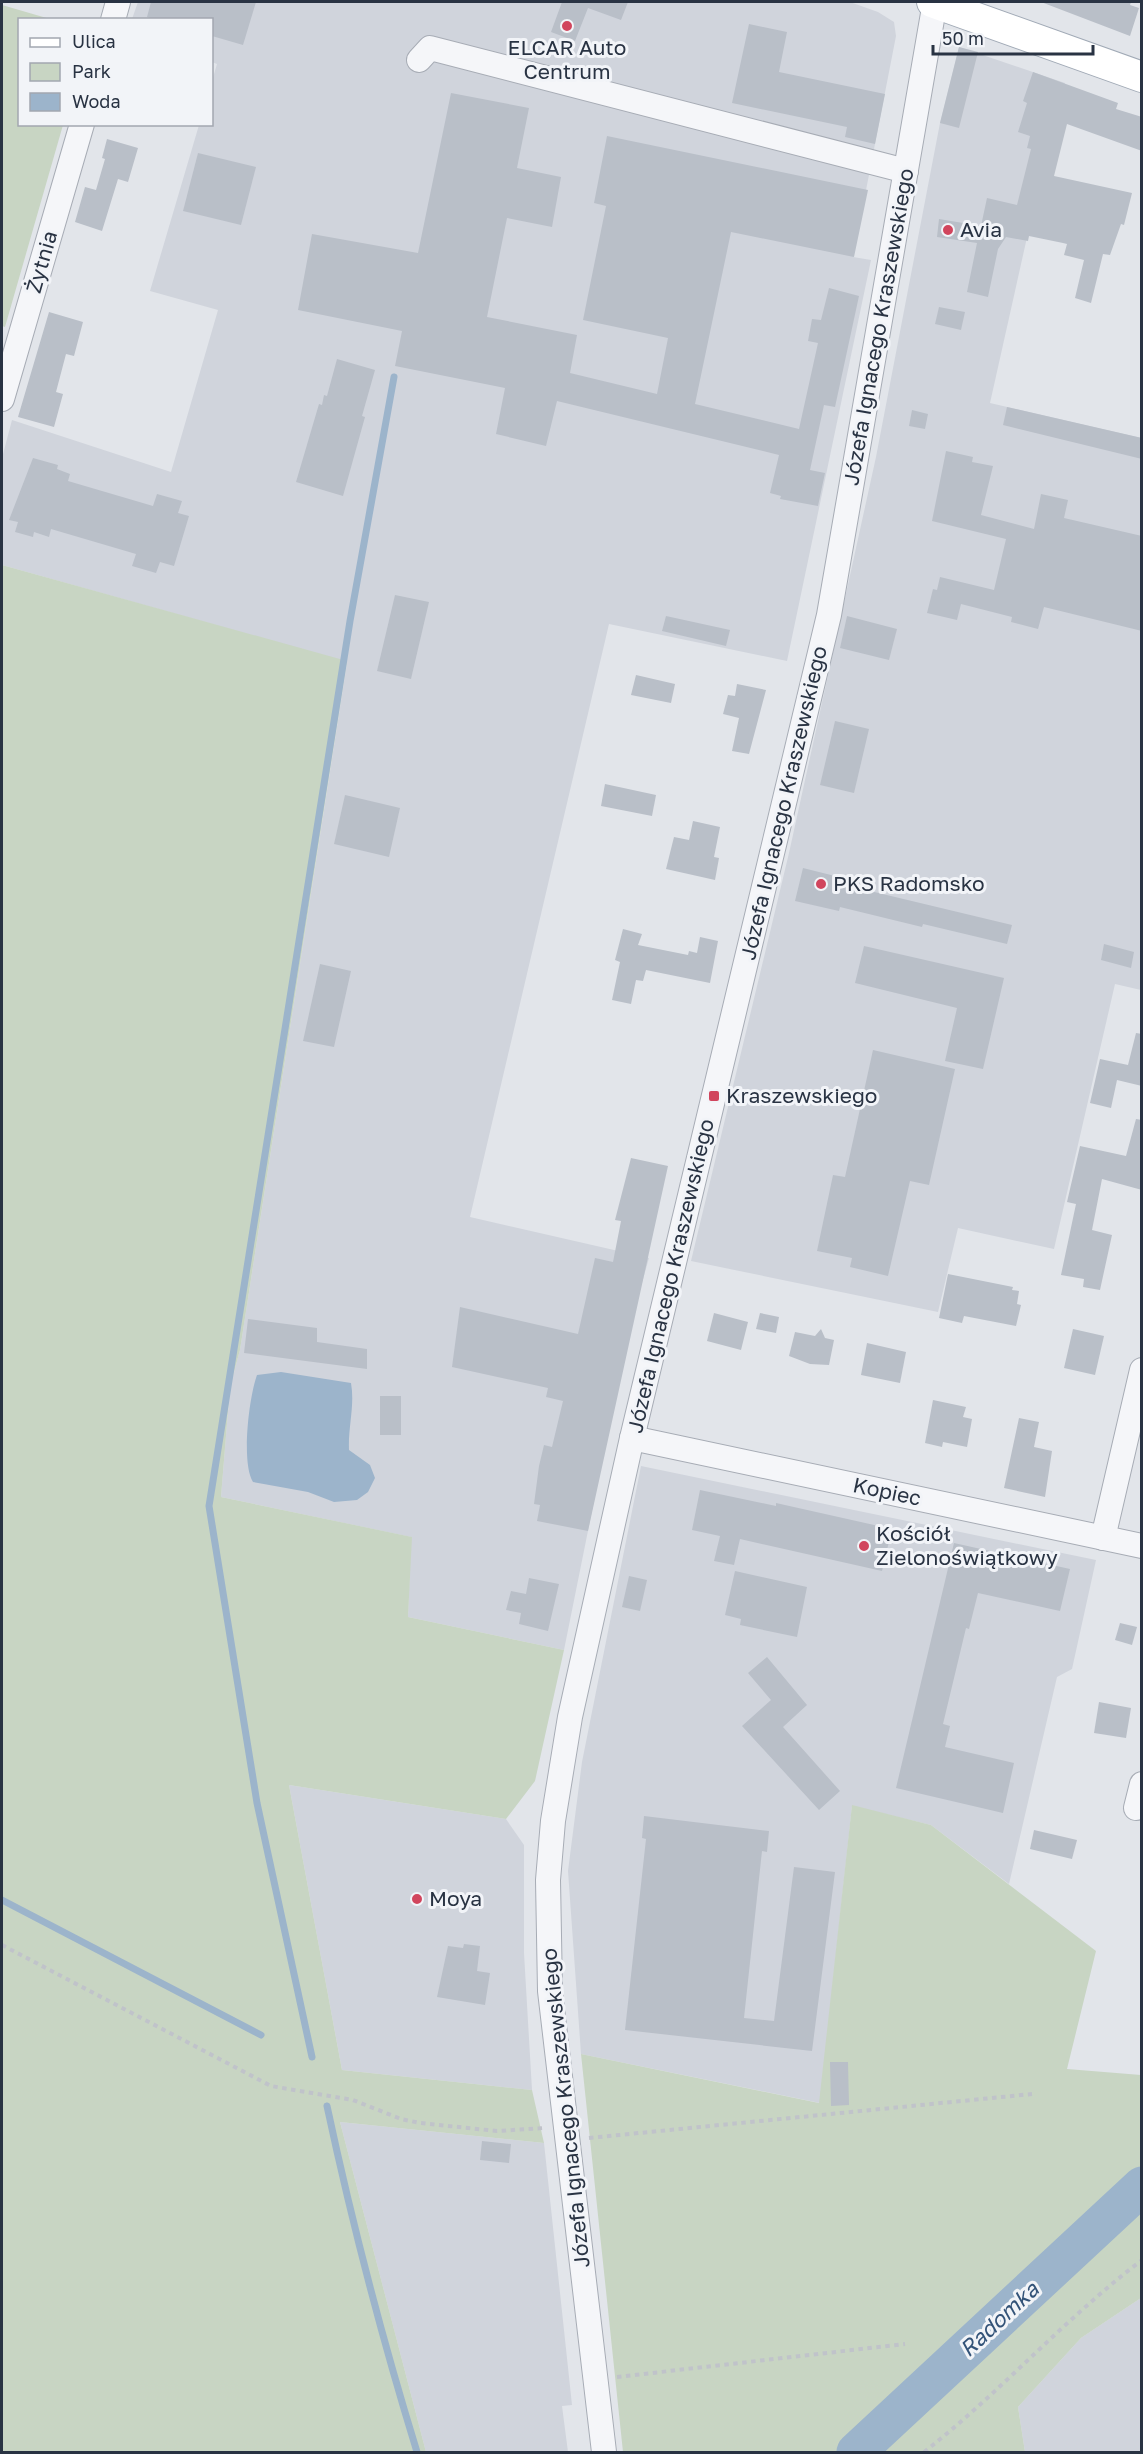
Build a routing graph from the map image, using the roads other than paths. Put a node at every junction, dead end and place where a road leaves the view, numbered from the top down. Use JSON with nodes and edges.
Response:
{"nodes":[{"id":1,"x":118,"y":2,"type":"edge"},
{"id":2,"x":933,"y":2,"type":"edge"},
{"id":3,"x":114,"y":18,"type":"edge"},
{"id":4,"x":419,"y":60,"type":"dead end"},
{"id":5,"x":1142,"y":77,"type":"edge"},
{"id":6,"x":81,"y":126,"type":"edge"},
{"id":7,"x":906,"y":171,"type":"junction"},
{"id":8,"x":2,"y":399,"type":"edge"},
{"id":9,"x":1142,"y":1370,"type":"edge"},
{"id":10,"x":632,"y":1438,"type":"junction"},
{"id":11,"x":1103,"y":1538,"type":"junction"},
{"id":12,"x":1142,"y":1546,"type":"edge"},
{"id":13,"x":1142,"y":1784,"type":"edge"},
{"id":14,"x":1136,"y":1808,"type":"dead end"},
{"id":15,"x":604,"y":2452,"type":"edge"}],
"edges":[{"from":1,"to":3,"type":"street"},
{"from":2,"to":5,"type":"main road"},
{"from":2,"to":7,"type":"street","name":"Józefa Ignacego Kraszewskiego"},
{"from":4,"to":7,"type":"street"},
{"from":6,"to":8,"type":"street","name":"Żytnia"},
{"from":7,"to":10,"type":"street","name":"Józefa Ignacego Kraszewskiego"},
{"from":9,"to":11,"type":"street"},
{"from":10,"to":11,"type":"street","name":"Kopiec"},
{"from":10,"to":15,"type":"street","name":"Józefa Ignacego Kraszewskiego"},
{"from":11,"to":12,"type":"street","name":"Kopiec"},
{"from":13,"to":14,"type":"street"}]}
